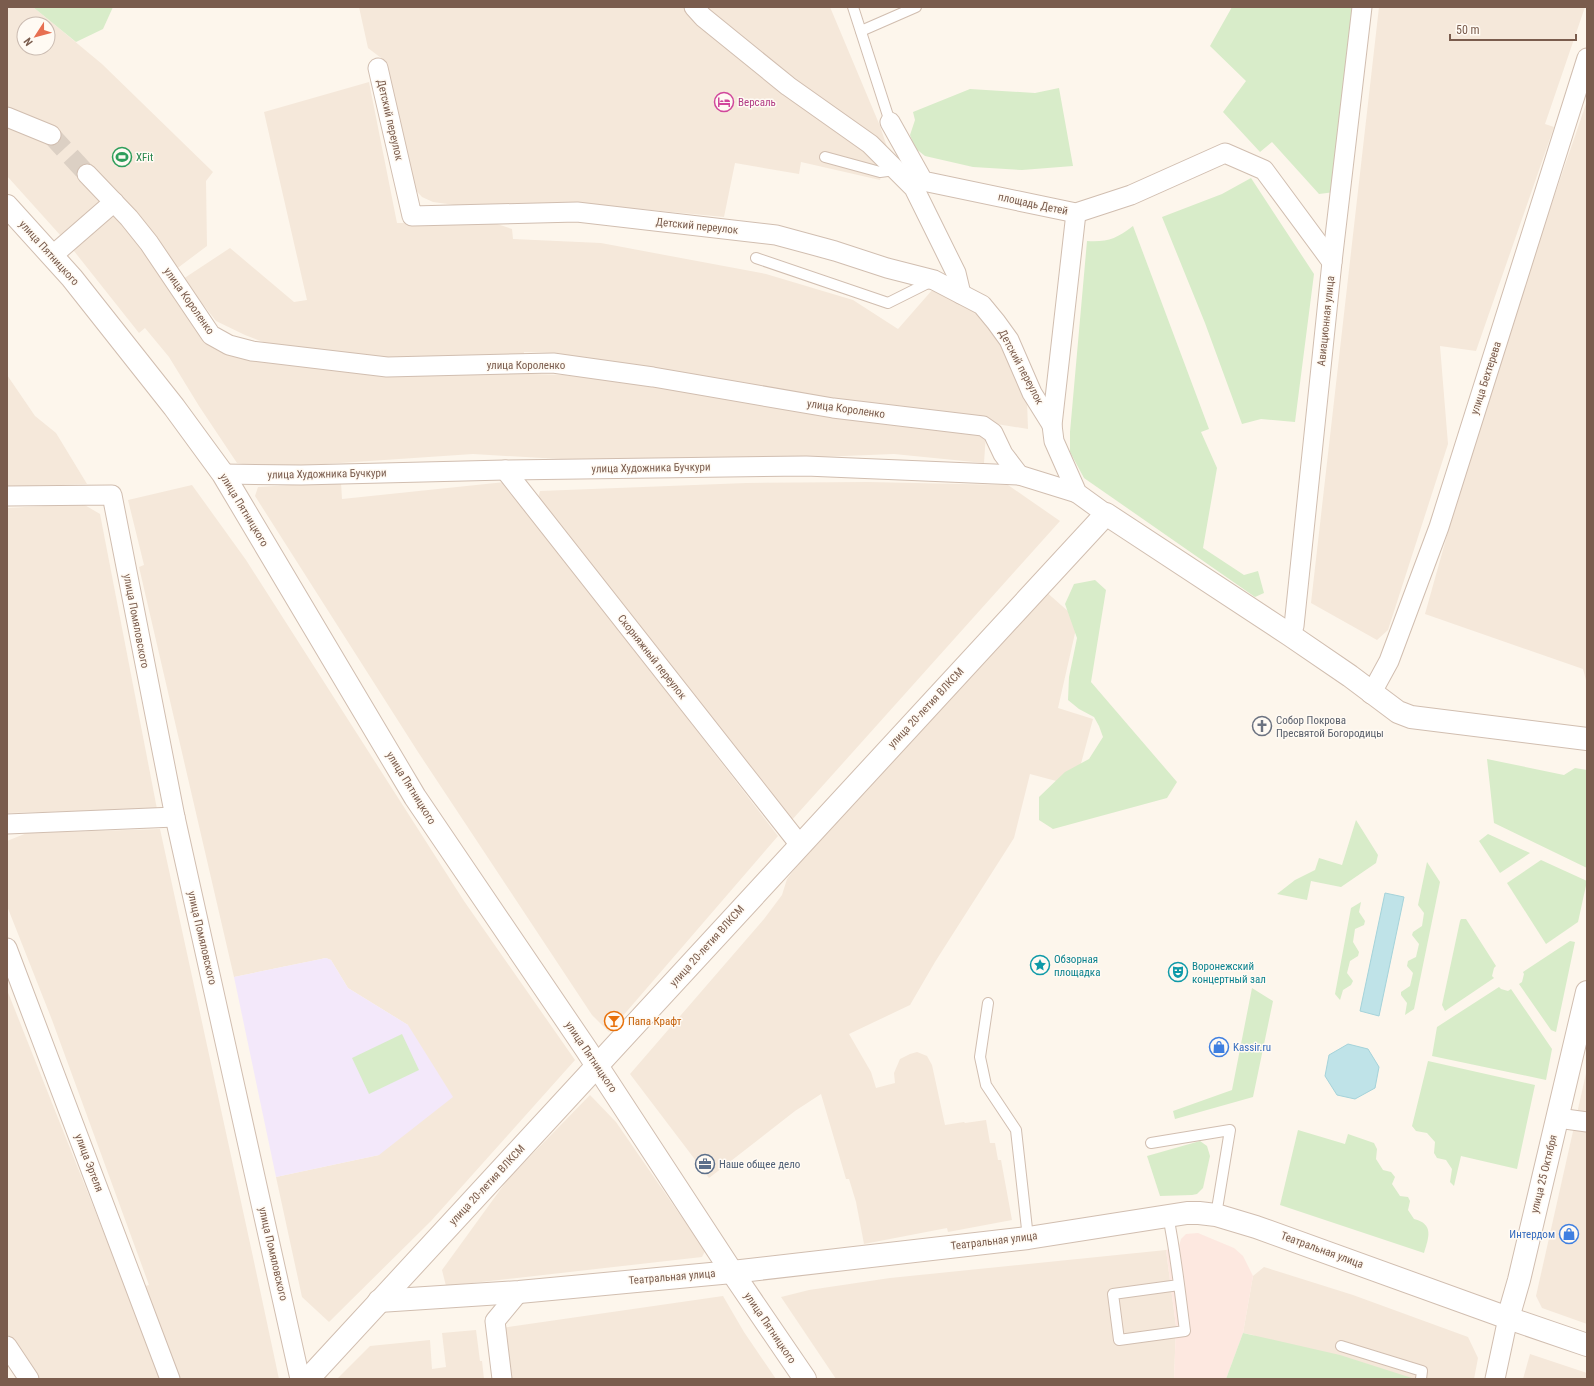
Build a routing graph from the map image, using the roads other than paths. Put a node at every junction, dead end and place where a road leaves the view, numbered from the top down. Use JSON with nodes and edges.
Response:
{"nodes":[{"id":1,"x":694,"y":7,"type":"edge"},
{"id":2,"x":853,"y":7,"type":"edge"},
{"id":3,"x":916,"y":7,"type":"edge"},
{"id":4,"x":1362,"y":7,"type":"edge"},
{"id":5,"x":861,"y":31,"type":"junction"},
{"id":6,"x":1587,"y":58,"type":"edge"},
{"id":7,"x":378,"y":68,"type":"dead end"},
{"id":8,"x":7,"y":117,"type":"edge"},
{"id":9,"x":890,"y":122,"type":"joint"},
{"id":10,"x":51,"y":135,"type":"tunnel mouth"},
{"id":11,"x":825,"y":157,"type":"dead end"},
{"id":12,"x":895,"y":170,"type":"junction"},
{"id":13,"x":87,"y":174,"type":"tunnel mouth"},
{"id":14,"x":114,"y":202,"type":"junction"},
{"id":15,"x":7,"y":206,"type":"edge"},
{"id":16,"x":1076,"y":213,"type":"junction"},
{"id":17,"x":52,"y":256,"type":"junction"},
{"id":18,"x":756,"y":258,"type":"dead end"},
{"id":19,"x":1332,"y":262,"type":"junction"},
{"id":20,"x":934,"y":280,"type":"junction"},
{"id":21,"x":961,"y":294,"type":"junction"},
{"id":22,"x":1052,"y":425,"type":"junction"},
{"id":23,"x":504,"y":470,"type":"junction"},
{"id":24,"x":222,"y":474,"type":"junction"},
{"id":25,"x":1019,"y":474,"type":"junction"},
{"id":26,"x":1076,"y":493,"type":"junction"},
{"id":27,"x":7,"y":496,"type":"edge"},
{"id":28,"x":1106,"y":514,"type":"junction"},
{"id":29,"x":1290,"y":635,"type":"junction"},
{"id":30,"x":1371,"y":694,"type":"junction"},
{"id":31,"x":1587,"y":739,"type":"edge"},
{"id":32,"x":175,"y":816,"type":"junction"},
{"id":33,"x":7,"y":824,"type":"edge"},
{"id":34,"x":800,"y":845,"type":"junction"},
{"id":35,"x":7,"y":948,"type":"edge"},
{"id":36,"x":1587,"y":992,"type":"edge"},
{"id":37,"x":988,"y":1003,"type":"dead end"},
{"id":38,"x":598,"y":1066,"type":"junction"},
{"id":39,"x":1558,"y":1118,"type":"junction"},
{"id":40,"x":1587,"y":1122,"type":"edge"},
{"id":41,"x":1151,"y":1143,"type":"dead end"},
{"id":42,"x":1216,"y":1215,"type":"junction"},
{"id":43,"x":1168,"y":1216,"type":"junction"},
{"id":44,"x":1028,"y":1238,"type":"junction"},
{"id":45,"x":732,"y":1272,"type":"junction"},
{"id":46,"x":1179,"y":1285,"type":"junction"},
{"id":47,"x":519,"y":1292,"type":"junction"},
{"id":48,"x":379,"y":1301,"type":"junction"},
{"id":49,"x":1508,"y":1318,"type":"junction"},
{"id":50,"x":1587,"y":1345,"type":"edge"},
{"id":51,"x":7,"y":1346,"type":"edge"},
{"id":52,"x":1341,"y":1346,"type":"dead end"},
{"id":53,"x":29,"y":1379,"type":"edge"},
{"id":54,"x":170,"y":1379,"type":"edge"},
{"id":55,"x":300,"y":1379,"type":"edge"},
{"id":56,"x":308,"y":1379,"type":"edge"},
{"id":57,"x":502,"y":1379,"type":"edge"},
{"id":58,"x":805,"y":1379,"type":"edge"},
{"id":59,"x":1421,"y":1379,"type":"edge"},
{"id":60,"x":1495,"y":1379,"type":"edge"}],
"edges":[{"from":1,"to":12,"type":"street"},
{"from":2,"to":5,"type":"lane"},
{"from":3,"to":5,"type":"lane"},
{"from":4,"to":19,"type":"street","name":"Авиационная улица"},
{"from":5,"to":9,"type":"lane"},
{"from":6,"to":30,"type":"street","name":"улица Бехтерева"},
{"from":7,"to":20,"type":"street","name":"Детский переулок"},
{"from":8,"to":10,"type":"street"},
{"from":9,"to":16,"type":"street","name":"площадь Детей"},
{"from":11,"to":12,"type":"lane"},
{"from":12,"to":21,"type":"street"},
{"from":13,"to":14,"type":"street","name":"улица Короленко"},
{"from":14,"to":17,"type":"street"},
{"from":14,"to":25,"type":"street","name":"улица Короленко"},
{"from":15,"to":17,"type":"street","name":"улица Пятницкого"},
{"from":16,"to":19,"type":"street","name":"площадь Детей"},
{"from":16,"to":22,"type":"street"},
{"from":17,"to":24,"type":"street","name":"улица Пятницкого"},
{"from":18,"to":20,"type":"lane"},
{"from":19,"to":29,"type":"street","name":"Авиационная улица"},
{"from":20,"to":21,"type":"street","name":"Детский переулок"},
{"from":21,"to":22,"type":"street","name":"Детский переулок"},
{"from":22,"to":26,"type":"street"},
{"from":23,"to":24,"type":"street","name":"улица Художника Бучкури"},
{"from":23,"to":25,"type":"street","name":"улица Художника Бучкури"},
{"from":23,"to":34,"type":"street","name":"Скорняжный переулок"},
{"from":24,"to":38,"type":"street","name":"улица Пятницкого"},
{"from":25,"to":26,"type":"street","name":"улица Художника Бучкури"},
{"from":26,"to":28,"type":"street","name":"улица Художника Бучкури"},
{"from":27,"to":32,"type":"street","name":"улица Помяловского"},
{"from":28,"to":29,"type":"street"},
{"from":28,"to":34,"type":"street","name":"улица 20-летия ВЛКСМ"},
{"from":29,"to":30,"type":"street"},
{"from":30,"to":31,"type":"street"},
{"from":32,"to":33,"type":"street"},
{"from":32,"to":55,"type":"street","name":"улица Помяловского"},
{"from":34,"to":38,"type":"street","name":"улица 20-летия ВЛКСМ"},
{"from":35,"to":54,"type":"street","name":"улица Эртеля"},
{"from":36,"to":39,"type":"street","name":"улица 25 Октября"},
{"from":37,"to":44,"type":"lane"},
{"from":38,"to":45,"type":"street","name":"улица Пятницкого"},
{"from":38,"to":48,"type":"street","name":"улица 20-летия ВЛКСМ"},
{"from":39,"to":40,"type":"street"},
{"from":39,"to":49,"type":"street","name":"улица 25 Октября"},
{"from":41,"to":42,"type":"lane"},
{"from":42,"to":43,"type":"street","name":"Театральная улица"},
{"from":42,"to":49,"type":"street","name":"Театральная улица"},
{"from":43,"to":44,"type":"street","name":"Театральная улица"},
{"from":43,"to":46,"type":"lane"},
{"from":44,"to":45,"type":"street","name":"Театральная улица"},
{"from":45,"to":47,"type":"street","name":"Театральная улица"},
{"from":45,"to":58,"type":"street","name":"улица Пятницкого"},
{"from":46,"to":46,"type":"lane"},
{"from":47,"to":48,"type":"street","name":"Театральная улица"},
{"from":47,"to":57,"type":"street"},
{"from":48,"to":56,"type":"street","name":"улица 20-летия ВЛКСМ"},
{"from":49,"to":50,"type":"street","name":"Театральная улица"},
{"from":49,"to":60,"type":"street","name":"улица 25 Октября"},
{"from":51,"to":53,"type":"street"},
{"from":52,"to":59,"type":"lane"}]}
